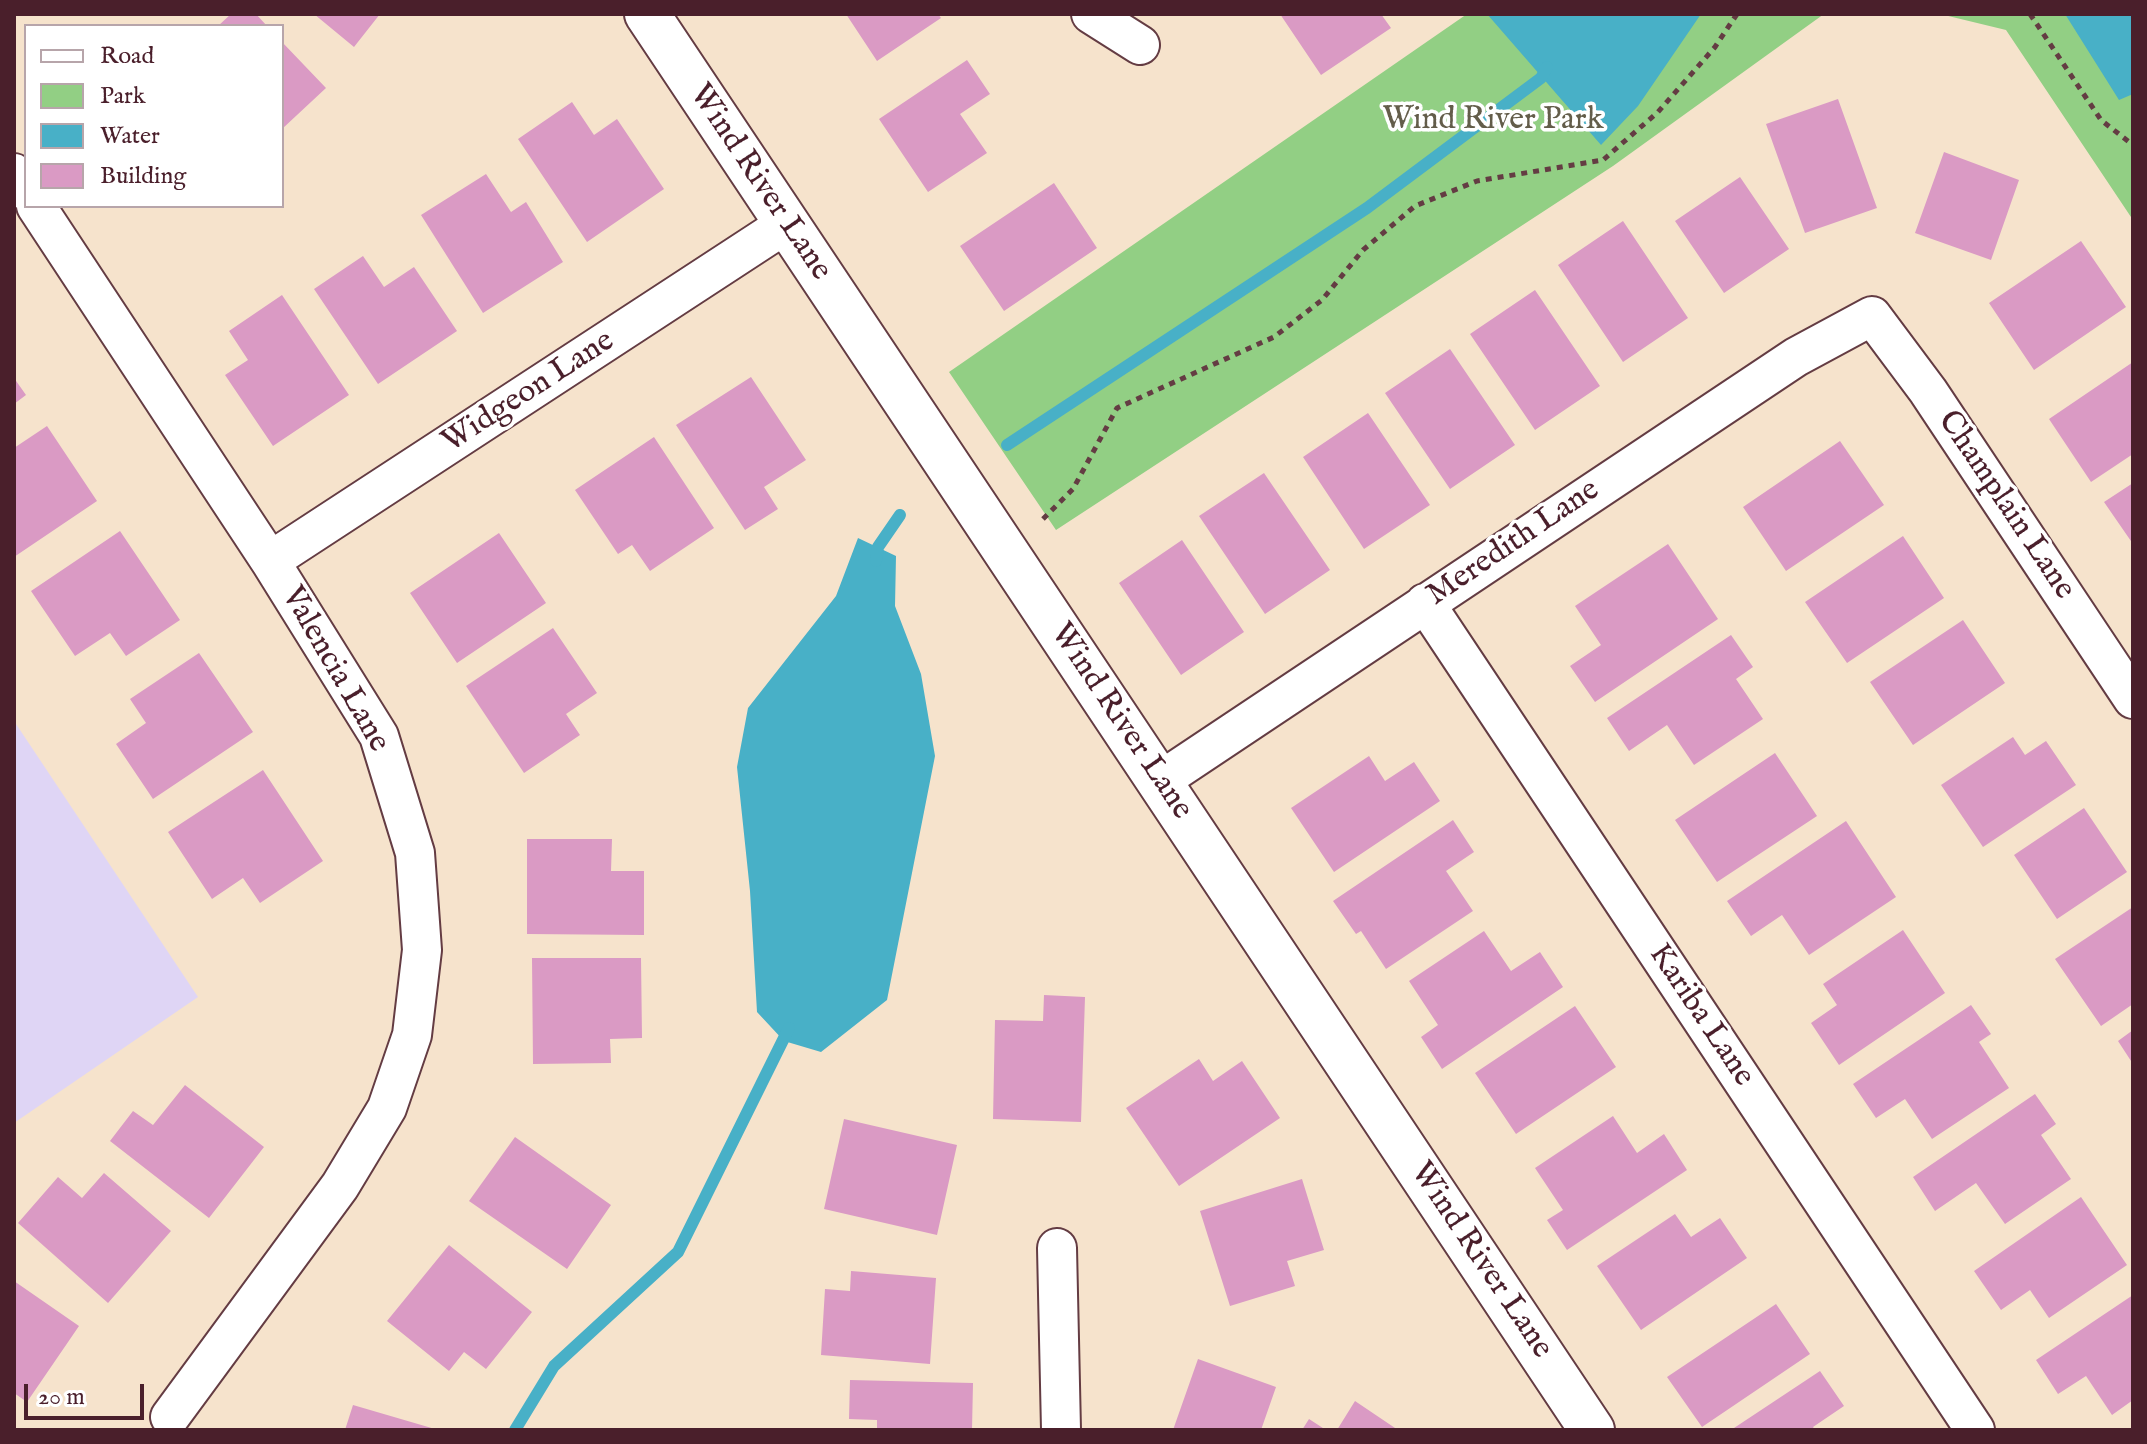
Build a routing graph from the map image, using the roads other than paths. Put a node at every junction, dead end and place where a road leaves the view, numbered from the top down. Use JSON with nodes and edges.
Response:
{"nodes":[{"id":1,"x":647,"y":14,"type":"edge"},
{"id":2,"x":1091,"y":14,"type":"edge"},
{"id":3,"x":1140,"y":45,"type":"dead end"},
{"id":4,"x":37,"y":208,"type":"edge"},
{"id":5,"x":786,"y":224,"type":"junction"},
{"id":6,"x":1872,"y":316,"type":"joint"},
{"id":7,"x":270,"y":561,"type":"junction"},
{"id":8,"x":1425,"y":603,"type":"junction"},
{"id":9,"x":2133,"y":699,"type":"edge"},
{"id":10,"x":1160,"y":781,"type":"junction"},
{"id":11,"x":1057,"y":1248,"type":"dead end"},
{"id":12,"x":170,"y":1417,"type":"dead end"},
{"id":13,"x":1061,"y":1430,"type":"edge"},
{"id":14,"x":1592,"y":1430,"type":"edge"},
{"id":15,"x":1975,"y":1430,"type":"edge"}],
"edges":[{"from":1,"to":5,"type":"street","name":"Wind River Lane"},
{"from":2,"to":3,"type":"street"},
{"from":4,"to":7,"type":"street","name":"Valencia Lane"},
{"from":5,"to":7,"type":"street","name":"Widgeon Lane"},
{"from":5,"to":10,"type":"street","name":"Wind River Lane"},
{"from":6,"to":8,"type":"street","name":"Meredith Lane"},
{"from":6,"to":9,"type":"street","name":"Champlain Lane"},
{"from":7,"to":12,"type":"street","name":"Valencia Lane"},
{"from":8,"to":10,"type":"street","name":"Meredith Lane"},
{"from":8,"to":15,"type":"street","name":"Kariba Lane"},
{"from":10,"to":14,"type":"street","name":"Wind River Lane"},
{"from":11,"to":13,"type":"street"}]}
